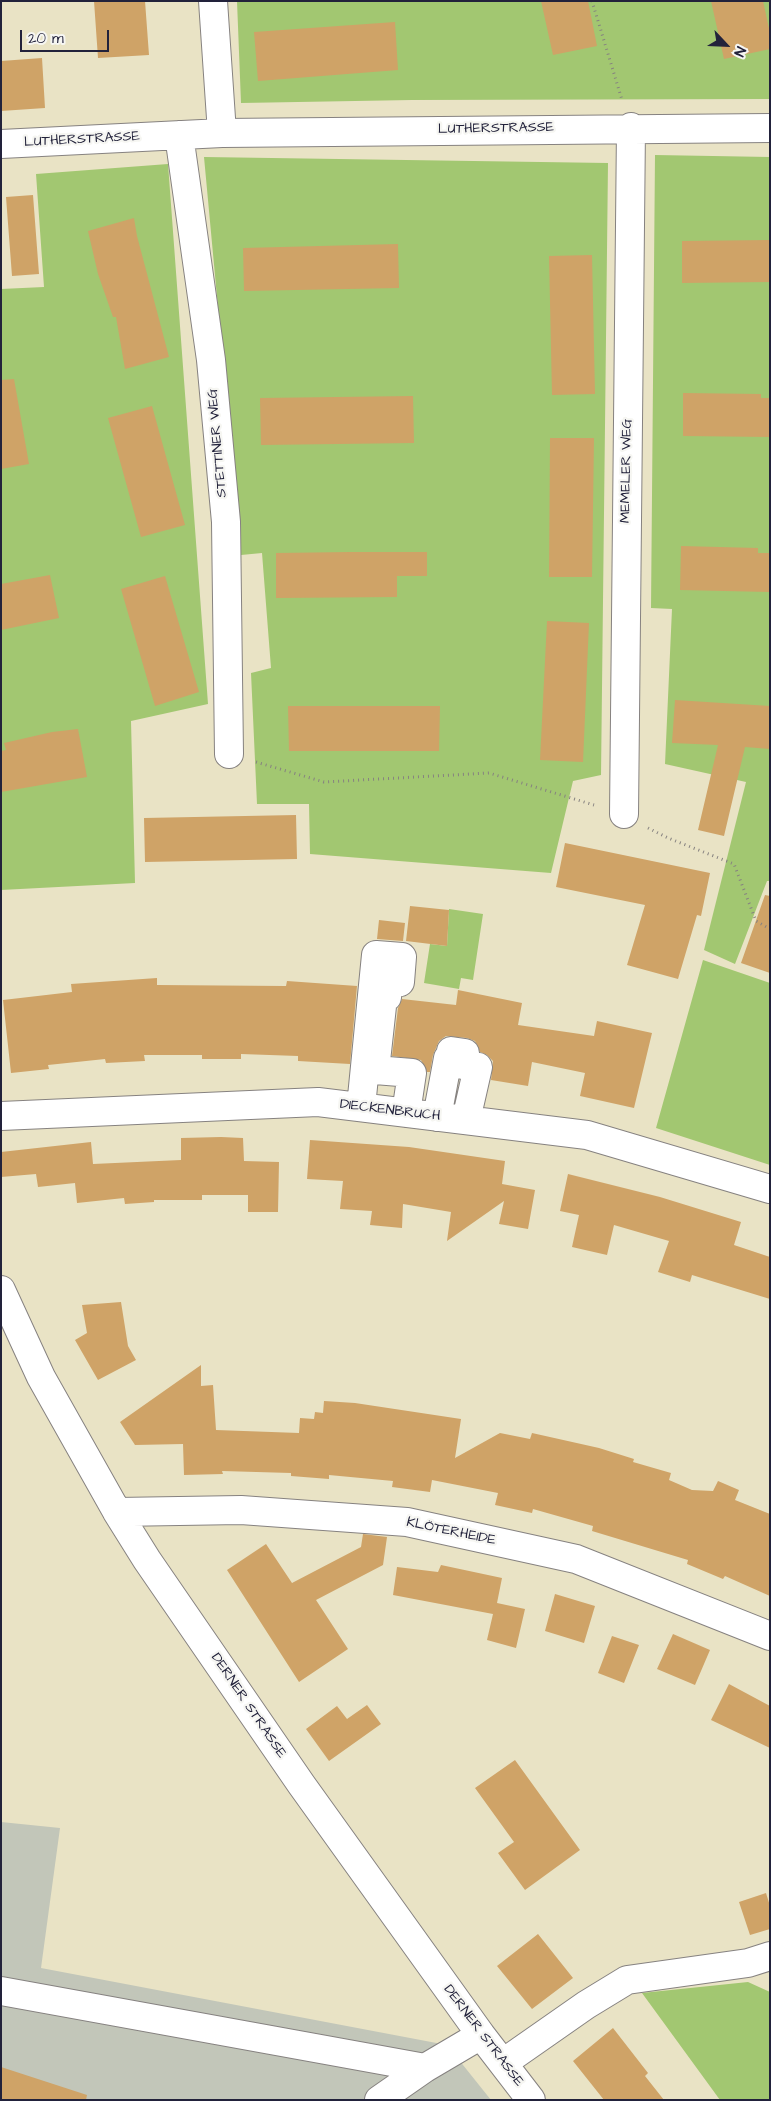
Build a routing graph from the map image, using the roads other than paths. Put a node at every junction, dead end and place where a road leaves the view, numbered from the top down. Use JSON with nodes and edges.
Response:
{"nodes":[{"id":1,"x":213,"y":1,"type":"edge"},
{"id":2,"x":631,"y":127,"type":"junction"},
{"id":3,"x":770,"y":128,"type":"edge"},
{"id":4,"x":222,"y":133,"type":"junction"},
{"id":5,"x":179,"y":135,"type":"junction"},
{"id":6,"x":1,"y":144,"type":"edge"},
{"id":7,"x":229,"y":754,"type":"road end"},
{"id":8,"x":624,"y":814,"type":"road end"},
{"id":9,"x":361,"y":1108,"type":"junction"},
{"id":10,"x":406,"y":1113,"type":"junction"},
{"id":11,"x":1,"y":1116,"type":"edge"},
{"id":12,"x":437,"y":1117,"type":"junction"},
{"id":13,"x":466,"y":1120,"type":"junction"},
{"id":14,"x":770,"y":1189,"type":"edge"},
{"id":15,"x":1,"y":1290,"type":"edge"},
{"id":16,"x":117,"y":1512,"type":"junction"},
{"id":17,"x":770,"y":1636,"type":"edge"},
{"id":18,"x":770,"y":1956,"type":"edge"},
{"id":19,"x":1,"y":1991,"type":"edge"},
{"id":20,"x":481,"y":2035,"type":"junction"},
{"id":21,"x":503,"y":2063,"type":"junction"},
{"id":22,"x":425,"y":2068,"type":"junction"},
{"id":23,"x":379,"y":2100,"type":"edge"},
{"id":24,"x":531,"y":2100,"type":"edge"}],
"edges":[{"from":1,"to":4,"type":"street"},
{"from":2,"to":3,"type":"street","name":"LUTHERSTRASSE"},
{"from":2,"to":4,"type":"street","name":"LUTHERSTRASSE"},
{"from":2,"to":8,"type":"street","name":"MEMELER WEG"},
{"from":4,"to":5,"type":"street","name":"LUTHERSTRASSE"},
{"from":5,"to":6,"type":"street","name":"LUTHERSTRASSE"},
{"from":5,"to":7,"type":"street","name":"STETTINER WEG"},
{"from":9,"to":10,"type":"street","name":"DIECKENBRUCH"},
{"from":9,"to":10,"type":"street"},
{"from":9,"to":11,"type":"street","name":"DIECKENBRUCH"},
{"from":10,"to":12,"type":"street","name":"DIECKENBRUCH"},
{"from":12,"to":13,"type":"street","name":"DIECKENBRUCH"},
{"from":12,"to":13,"type":"street"},
{"from":13,"to":14,"type":"street","name":"DIECKENBRUCH"},
{"from":15,"to":16,"type":"street","name":"DERNER STRASSE"},
{"from":16,"to":17,"type":"street","name":"KLÖTERHEIDE"},
{"from":16,"to":20,"type":"street","name":"DERNER STRASSE"},
{"from":18,"to":21,"type":"street"},
{"from":19,"to":22,"type":"street"},
{"from":20,"to":21,"type":"street","name":"DERNER STRASSE"},
{"from":20,"to":22,"type":"street"},
{"from":21,"to":24,"type":"street","name":"DERNER STRASSE"},
{"from":22,"to":23,"type":"street"}]}
